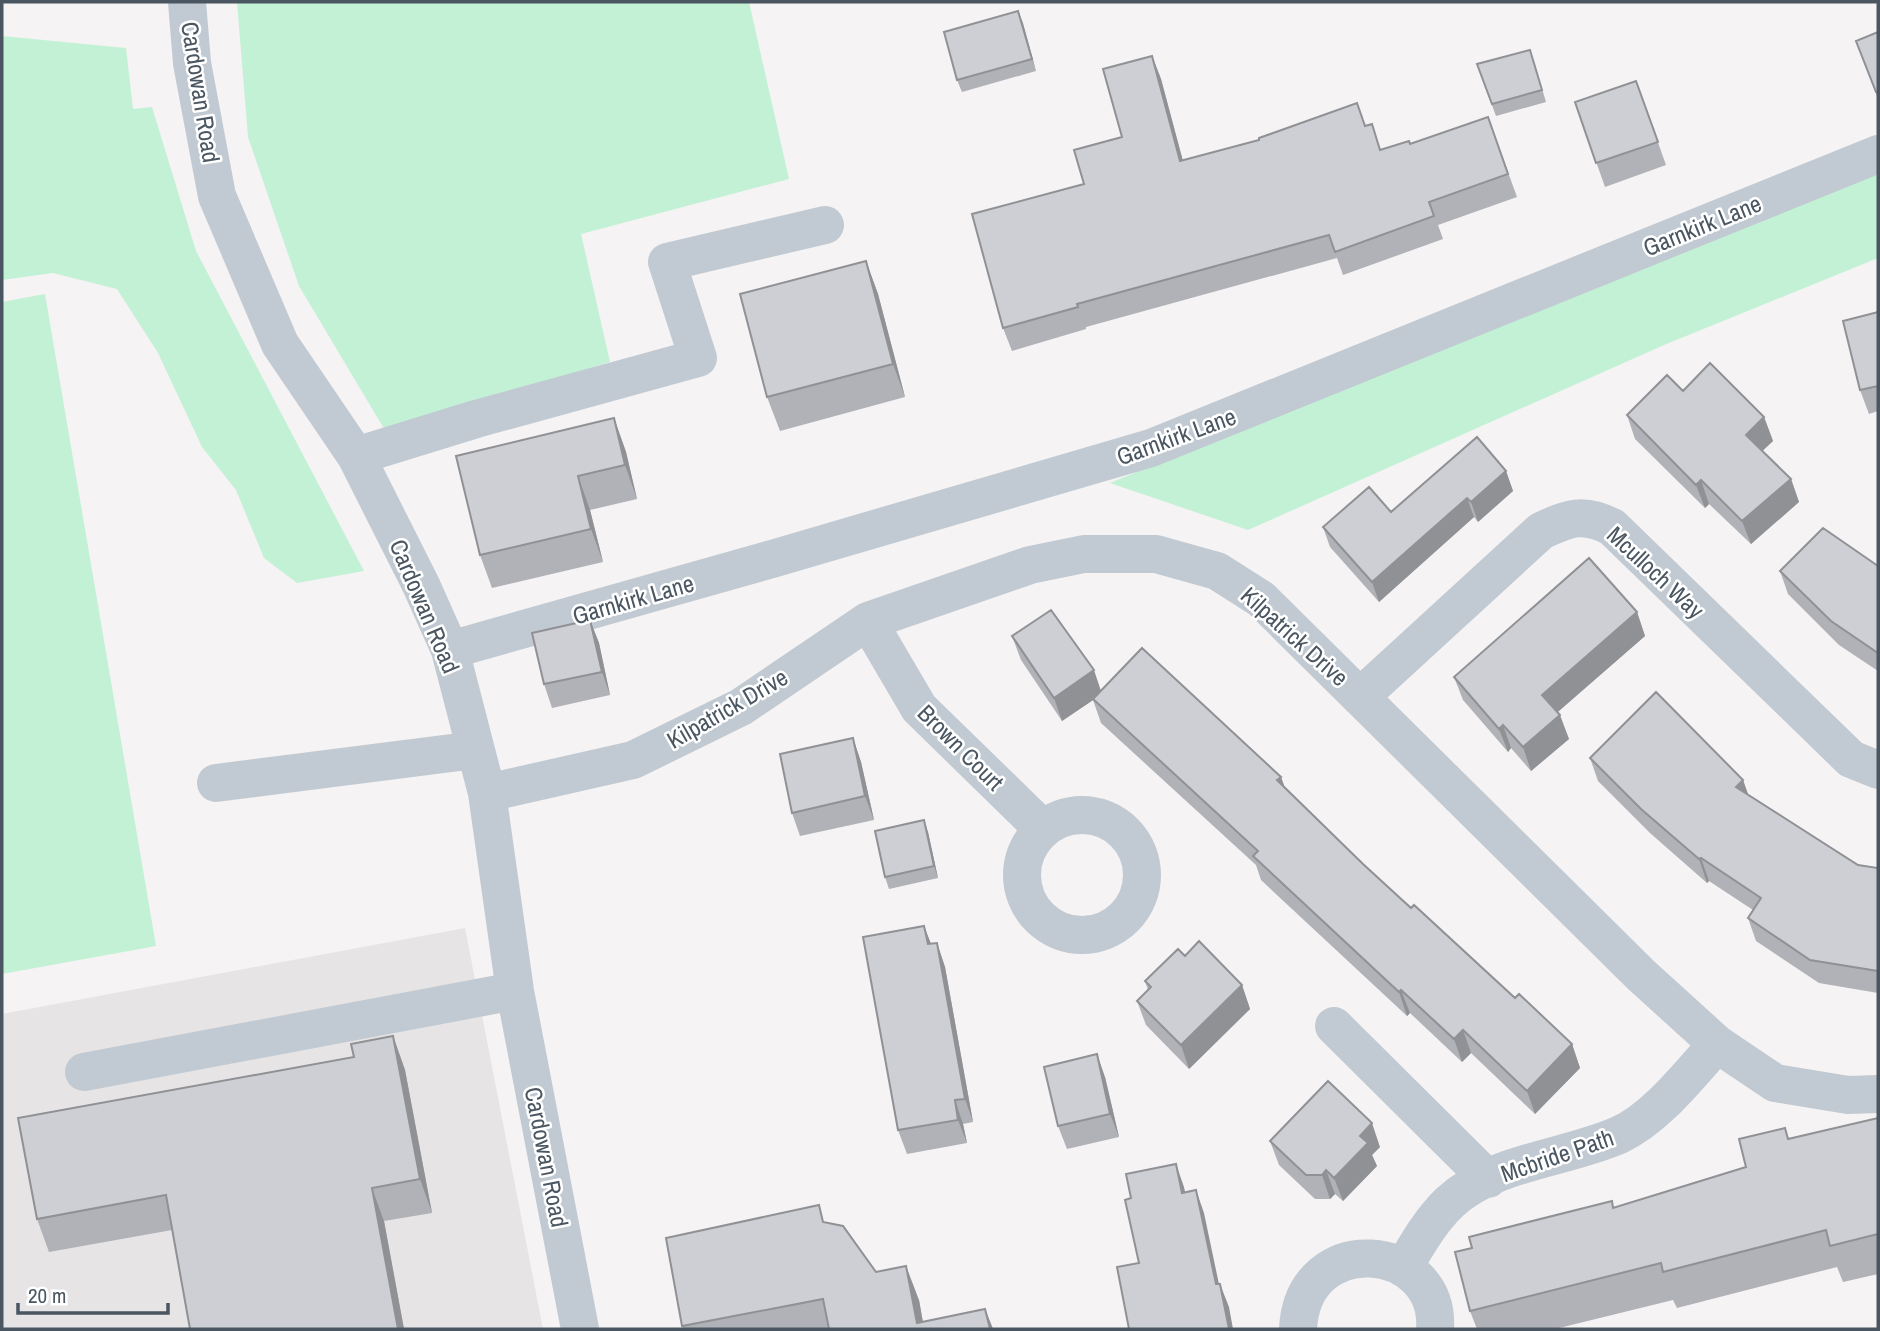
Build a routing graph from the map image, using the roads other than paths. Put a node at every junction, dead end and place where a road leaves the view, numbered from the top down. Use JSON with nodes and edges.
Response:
{"nodes":[{"id":1,"x":187,"y":2,"type":"edge"},
{"id":2,"x":1878,"y":154,"type":"edge"},
{"id":3,"x":825,"y":225,"type":"dead end"},
{"id":4,"x":356,"y":456,"type":"junction"},
{"id":5,"x":868,"y":621,"type":"junction"},
{"id":6,"x":450,"y":650,"type":"junction"},
{"id":7,"x":1361,"y":696,"type":"junction"},
{"id":8,"x":475,"y":750,"type":"junction"},
{"id":9,"x":1878,"y":770,"type":"edge"},
{"id":10,"x":216,"y":783,"type":"dead end"},
{"id":11,"x":486,"y":793,"type":"junction"},
{"id":12,"x":1043,"y":829,"type":"dead end"},
{"id":13,"x":515,"y":990,"type":"junction"},
{"id":14,"x":1334,"y":1026,"type":"dead end"},
{"id":15,"x":1717,"y":1044,"type":"junction"},
{"id":16,"x":84,"y":1072,"type":"dead end"},
{"id":17,"x":1878,"y":1094,"type":"edge"},
{"id":18,"x":1488,"y":1179,"type":"junction"},
{"id":19,"x":1403,"y":1268,"type":"junction"},
{"id":20,"x":580,"y":1329,"type":"edge"},
{"id":21,"x":1298,"y":1329,"type":"edge"},
{"id":22,"x":1435,"y":1329,"type":"edge"}],
"edges":[{"from":1,"to":4,"type":"street","name":"Cardowan Road"},
{"from":2,"to":6,"type":"street","name":"Garnkirk Lane"},
{"from":3,"to":4,"type":"street"},
{"from":4,"to":6,"type":"street","name":"Cardowan Road"},
{"from":5,"to":7,"type":"street","name":"Kilpatrick Drive"},
{"from":5,"to":11,"type":"street","name":"Kilpatrick Drive"},
{"from":5,"to":12,"type":"street","name":"Brown Court"},
{"from":6,"to":8,"type":"street","name":"Cardowan Road"},
{"from":7,"to":9,"type":"street","name":"Mculloch Way"},
{"from":7,"to":15,"type":"street","name":"Kilpatrick Drive"},
{"from":8,"to":10,"type":"street"},
{"from":8,"to":11,"type":"street","name":"Cardowan Road"},
{"from":11,"to":13,"type":"street","name":"Cardowan Road"},
{"from":13,"to":16,"type":"street"},
{"from":13,"to":20,"type":"street","name":"Cardowan Road"},
{"from":14,"to":18,"type":"street"},
{"from":15,"to":17,"type":"street","name":"Kilpatrick Drive"},
{"from":15,"to":18,"type":"street","name":"Mcbride Path"},
{"from":18,"to":19,"type":"street","name":"Mcbride Path"},
{"from":19,"to":21,"type":"street"},
{"from":19,"to":22,"type":"street"}]}
